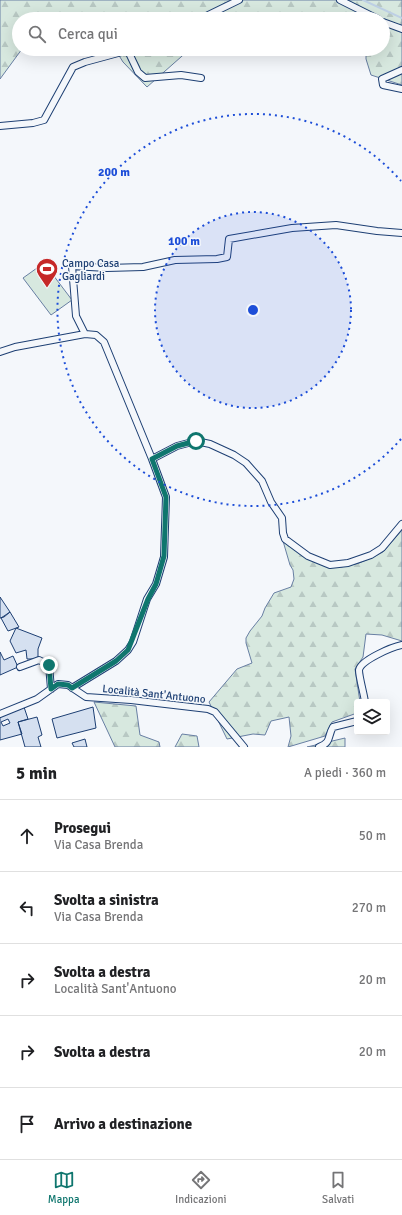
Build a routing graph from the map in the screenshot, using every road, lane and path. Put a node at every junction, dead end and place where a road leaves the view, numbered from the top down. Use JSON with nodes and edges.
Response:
{"nodes":[{"id":1,"x":239,"y":0,"type":"edge"},
{"id":2,"x":340,"y":0,"type":"edge"},
{"id":3,"x":214,"y":12,"type":"edge"},
{"id":4,"x":364,"y":12,"type":"edge"},
{"id":5,"x":390,"y":25,"type":"edge"},
{"id":6,"x":402,"y":29,"type":"edge"},
{"id":7,"x":108,"y":56,"type":"edge"},
{"id":8,"x":132,"y":56,"type":"edge"},
{"id":9,"x":402,"y":70,"type":"edge"},
{"id":10,"x":201,"y":78,"type":"dead end"},
{"id":11,"x":402,"y":89,"type":"edge"},
{"id":12,"x":0,"y":126,"type":"edge"},
{"id":13,"x":402,"y":233,"type":"edge"},
{"id":14,"x":85,"y":334,"type":"junction"},
{"id":15,"x":0,"y":352,"type":"edge"},
{"id":16,"x":152,"y":459,"type":"junction"},
{"id":17,"x":402,"y":524,"type":"edge"},
{"id":18,"x":402,"y":645,"type":"edge"},
{"id":19,"x":20,"y":667,"type":"dead end"},
{"id":20,"x":72,"y":688,"type":"junction"},
{"id":21,"x":51,"y":689,"type":"junction"},
{"id":22,"x":364,"y":699,"type":"edge"},
{"id":23,"x":1,"y":712,"type":"edge"},
{"id":24,"x":354,"y":722,"type":"edge"},
{"id":25,"x":244,"y":747,"type":"edge"},
{"id":26,"x":319,"y":747,"type":"edge"}],
"edges":[{"from":1,"to":3,"type":"street"},
{"from":2,"to":4,"type":"street"},
{"from":5,"to":6,"type":"street"},
{"from":7,"to":12,"type":"street"},
{"from":8,"to":10,"type":"street"},
{"from":9,"to":11,"type":"street"},
{"from":13,"to":14,"type":"street"},
{"from":14,"to":15,"type":"street"},
{"from":14,"to":16,"type":"street"},
{"from":16,"to":17,"type":"street"},
{"from":16,"to":20,"type":"street"},
{"from":18,"to":22,"type":"street"},
{"from":19,"to":21,"type":"street"},
{"from":20,"to":21,"type":"street","name":"Località Sant'Antuono"},
{"from":20,"to":25,"type":"street","name":"Località Sant'Antuono"},
{"from":21,"to":23,"type":"street"},
{"from":24,"to":26,"type":"street"}]}
